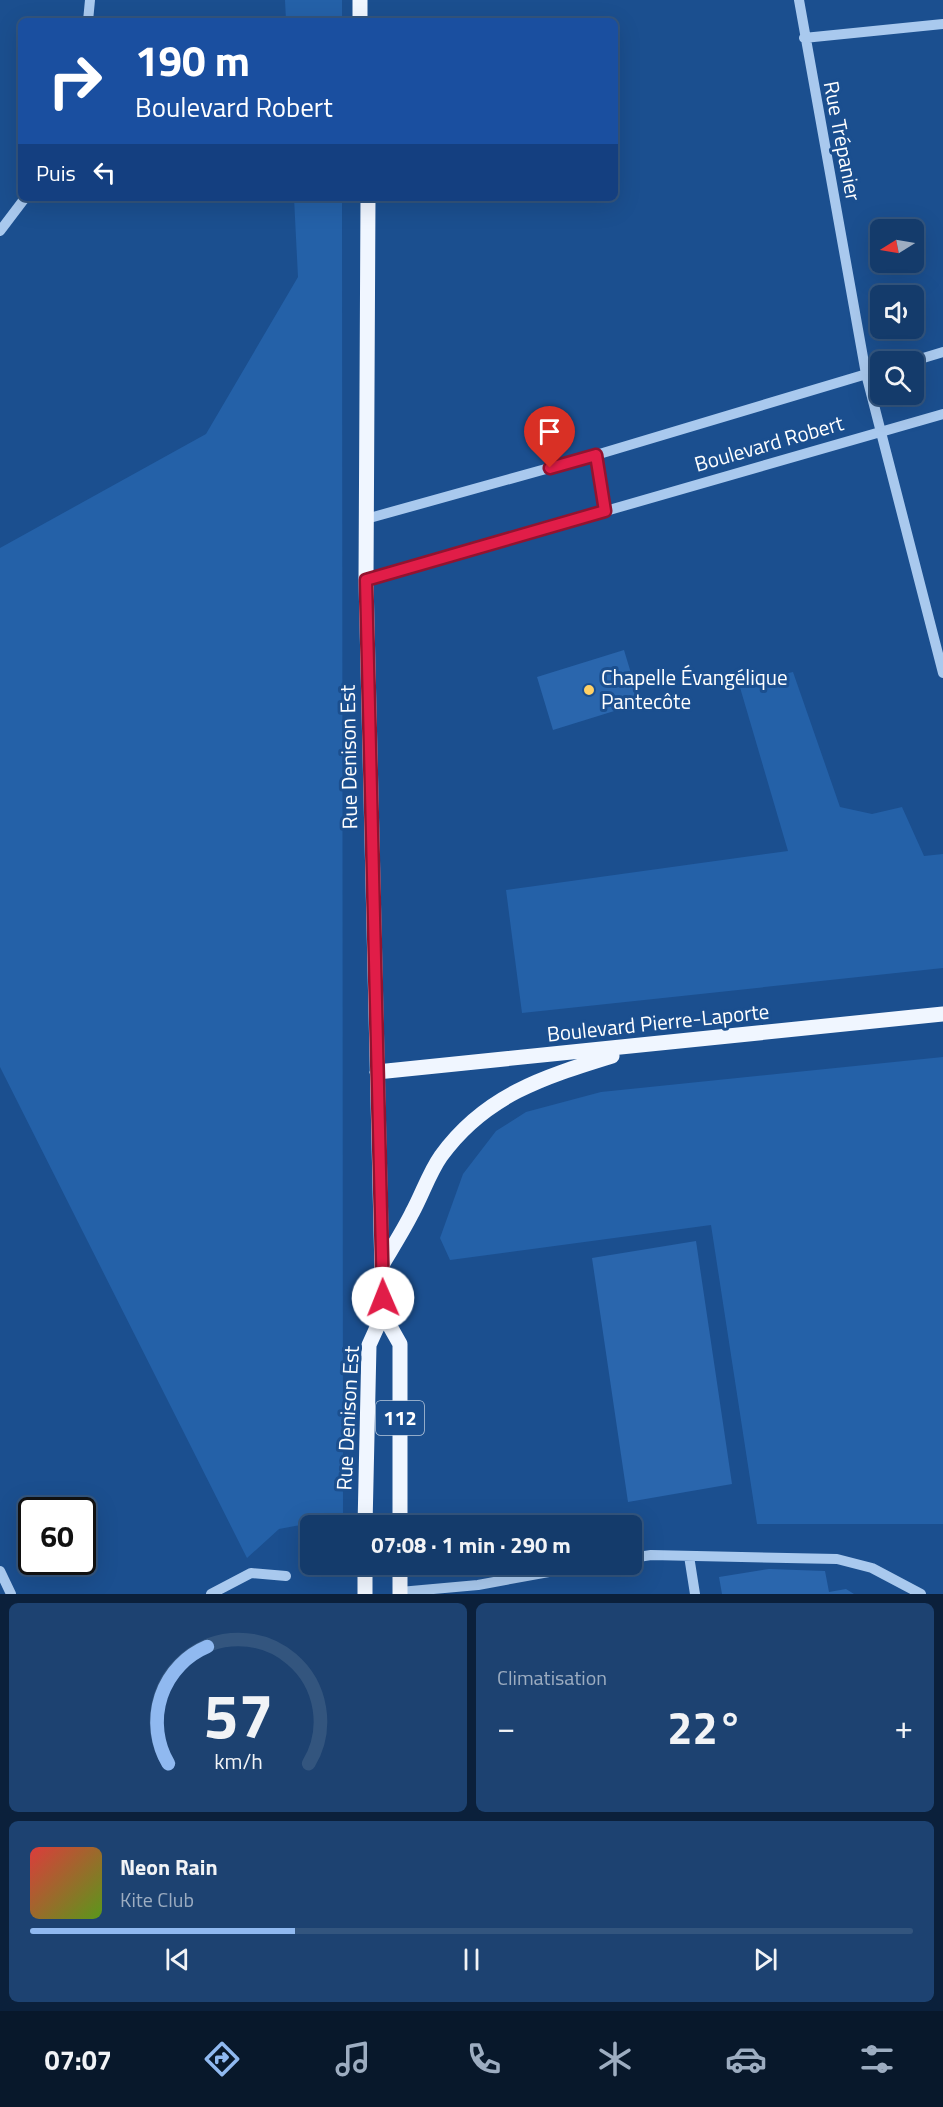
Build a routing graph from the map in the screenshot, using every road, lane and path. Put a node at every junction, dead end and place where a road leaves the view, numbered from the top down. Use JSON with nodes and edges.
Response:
{"nodes":[{"id":1,"x":90,"y":0,"type":"edge"},
{"id":2,"x":360,"y":0,"type":"edge"},
{"id":3,"x":799,"y":0,"type":"edge"},
{"id":4,"x":88,"y":18,"type":"edge"},
{"id":5,"x":360,"y":18,"type":"edge"},
{"id":6,"x":943,"y":24,"type":"edge"},
{"id":7,"x":804,"y":38,"type":"junction"},
{"id":8,"x":23,"y":201,"type":"edge"},
{"id":9,"x":368,"y":201,"type":"edge"},
{"id":10,"x":0,"y":231,"type":"edge"},
{"id":11,"x":943,"y":352,"type":"edge"},
{"id":12,"x":924,"y":358,"type":"edge"},
{"id":13,"x":870,"y":373,"type":"edge"},
{"id":14,"x":866,"y":374,"type":"junction"},
{"id":15,"x":943,"y":414,"type":"edge"},
{"id":16,"x":882,"y":431,"type":"junction"},
{"id":17,"x":596,"y":455,"type":"junction"},
{"id":18,"x":605,"y":511,"type":"junction"},
{"id":19,"x":366,"y":519,"type":"junction"},
{"id":20,"x":366,"y":580,"type":"junction"},
{"id":21,"x":943,"y":673,"type":"edge"},
{"id":22,"x":943,"y":1014,"type":"edge"},
{"id":23,"x":643,"y":1046,"type":"junction"},
{"id":24,"x":377,"y":1072,"type":"junction"},
{"id":25,"x":382,"y":1265,"type":"junction"},
{"id":26,"x":383,"y":1314,"type":"junction"},
{"id":27,"x":365,"y":1515,"type":"edge"},
{"id":28,"x":400,"y":1515,"type":"edge"},
{"id":29,"x":642,"y":1556,"type":"edge"},
{"id":30,"x":688,"y":1556,"type":"junction"},
{"id":31,"x":0,"y":1571,"type":"edge"},
{"id":32,"x":365,"y":1575,"type":"edge"},
{"id":33,"x":400,"y":1575,"type":"edge"},
{"id":34,"x":533,"y":1575,"type":"edge"},
{"id":35,"x":286,"y":1576,"type":"dead end"},
{"id":36,"x":400,"y":1593,"type":"edge"},
{"id":37,"x":11,"y":1594,"type":"edge"},
{"id":38,"x":211,"y":1594,"type":"edge"},
{"id":39,"x":365,"y":1594,"type":"edge"},
{"id":40,"x":695,"y":1594,"type":"edge"},
{"id":41,"x":921,"y":1594,"type":"edge"}],
"edges":[{"from":1,"to":4,"type":"street"},
{"from":2,"to":5,"type":"main road"},
{"from":3,"to":7,"type":"street","name":"Rue Trépanier"},
{"from":6,"to":7,"type":"street"},
{"from":7,"to":14,"type":"street","name":"Rue Trépanier"},
{"from":8,"to":10,"type":"street"},
{"from":9,"to":19,"type":"main road","name":"Rue Denison Est","number":"112"},
{"from":11,"to":12,"type":"street"},
{"from":13,"to":14,"type":"street","name":"Boulevard Robert"},
{"from":14,"to":16,"type":"street","name":"Rue Trépanier"},
{"from":14,"to":17,"type":"street","name":"Boulevard Robert"},
{"from":15,"to":16,"type":"street","name":"Boulevard Robert"},
{"from":16,"to":18,"type":"street","name":"Boulevard Robert"},
{"from":16,"to":21,"type":"street","name":"Rue Trépanier"},
{"from":17,"to":18,"type":"street"},
{"from":17,"to":19,"type":"street","name":"Boulevard Robert"},
{"from":18,"to":20,"type":"street","name":"Boulevard Robert"},
{"from":19,"to":20,"type":"main road","name":"Rue Denison Est","number":"112"},
{"from":20,"to":24,"type":"main road","name":"Rue Denison Est","number":"112"},
{"from":22,"to":23,"type":"main road","name":"Boulevard Pierre-Laporte"},
{"from":23,"to":24,"type":"main road","name":"Boulevard Pierre-Laporte"},
{"from":23,"to":25,"type":"main road"},
{"from":24,"to":25,"type":"main road","name":"Rue Denison Est","number":"112"},
{"from":25,"to":26,"type":"main road","name":"Rue Denison Est","number":"112"},
{"from":26,"to":27,"type":"main road","name":"Rue Denison Est","number":"112"},
{"from":26,"to":28,"type":"main road","name":"Rue Denison Est","number":"112"},
{"from":29,"to":30,"type":"street"},
{"from":30,"to":40,"type":"street"},
{"from":30,"to":41,"type":"street"},
{"from":31,"to":37,"type":"street"},
{"from":32,"to":39,"type":"main road"},
{"from":33,"to":36,"type":"main road"},
{"from":34,"to":36,"type":"street"},
{"from":35,"to":38,"type":"street"}]}
